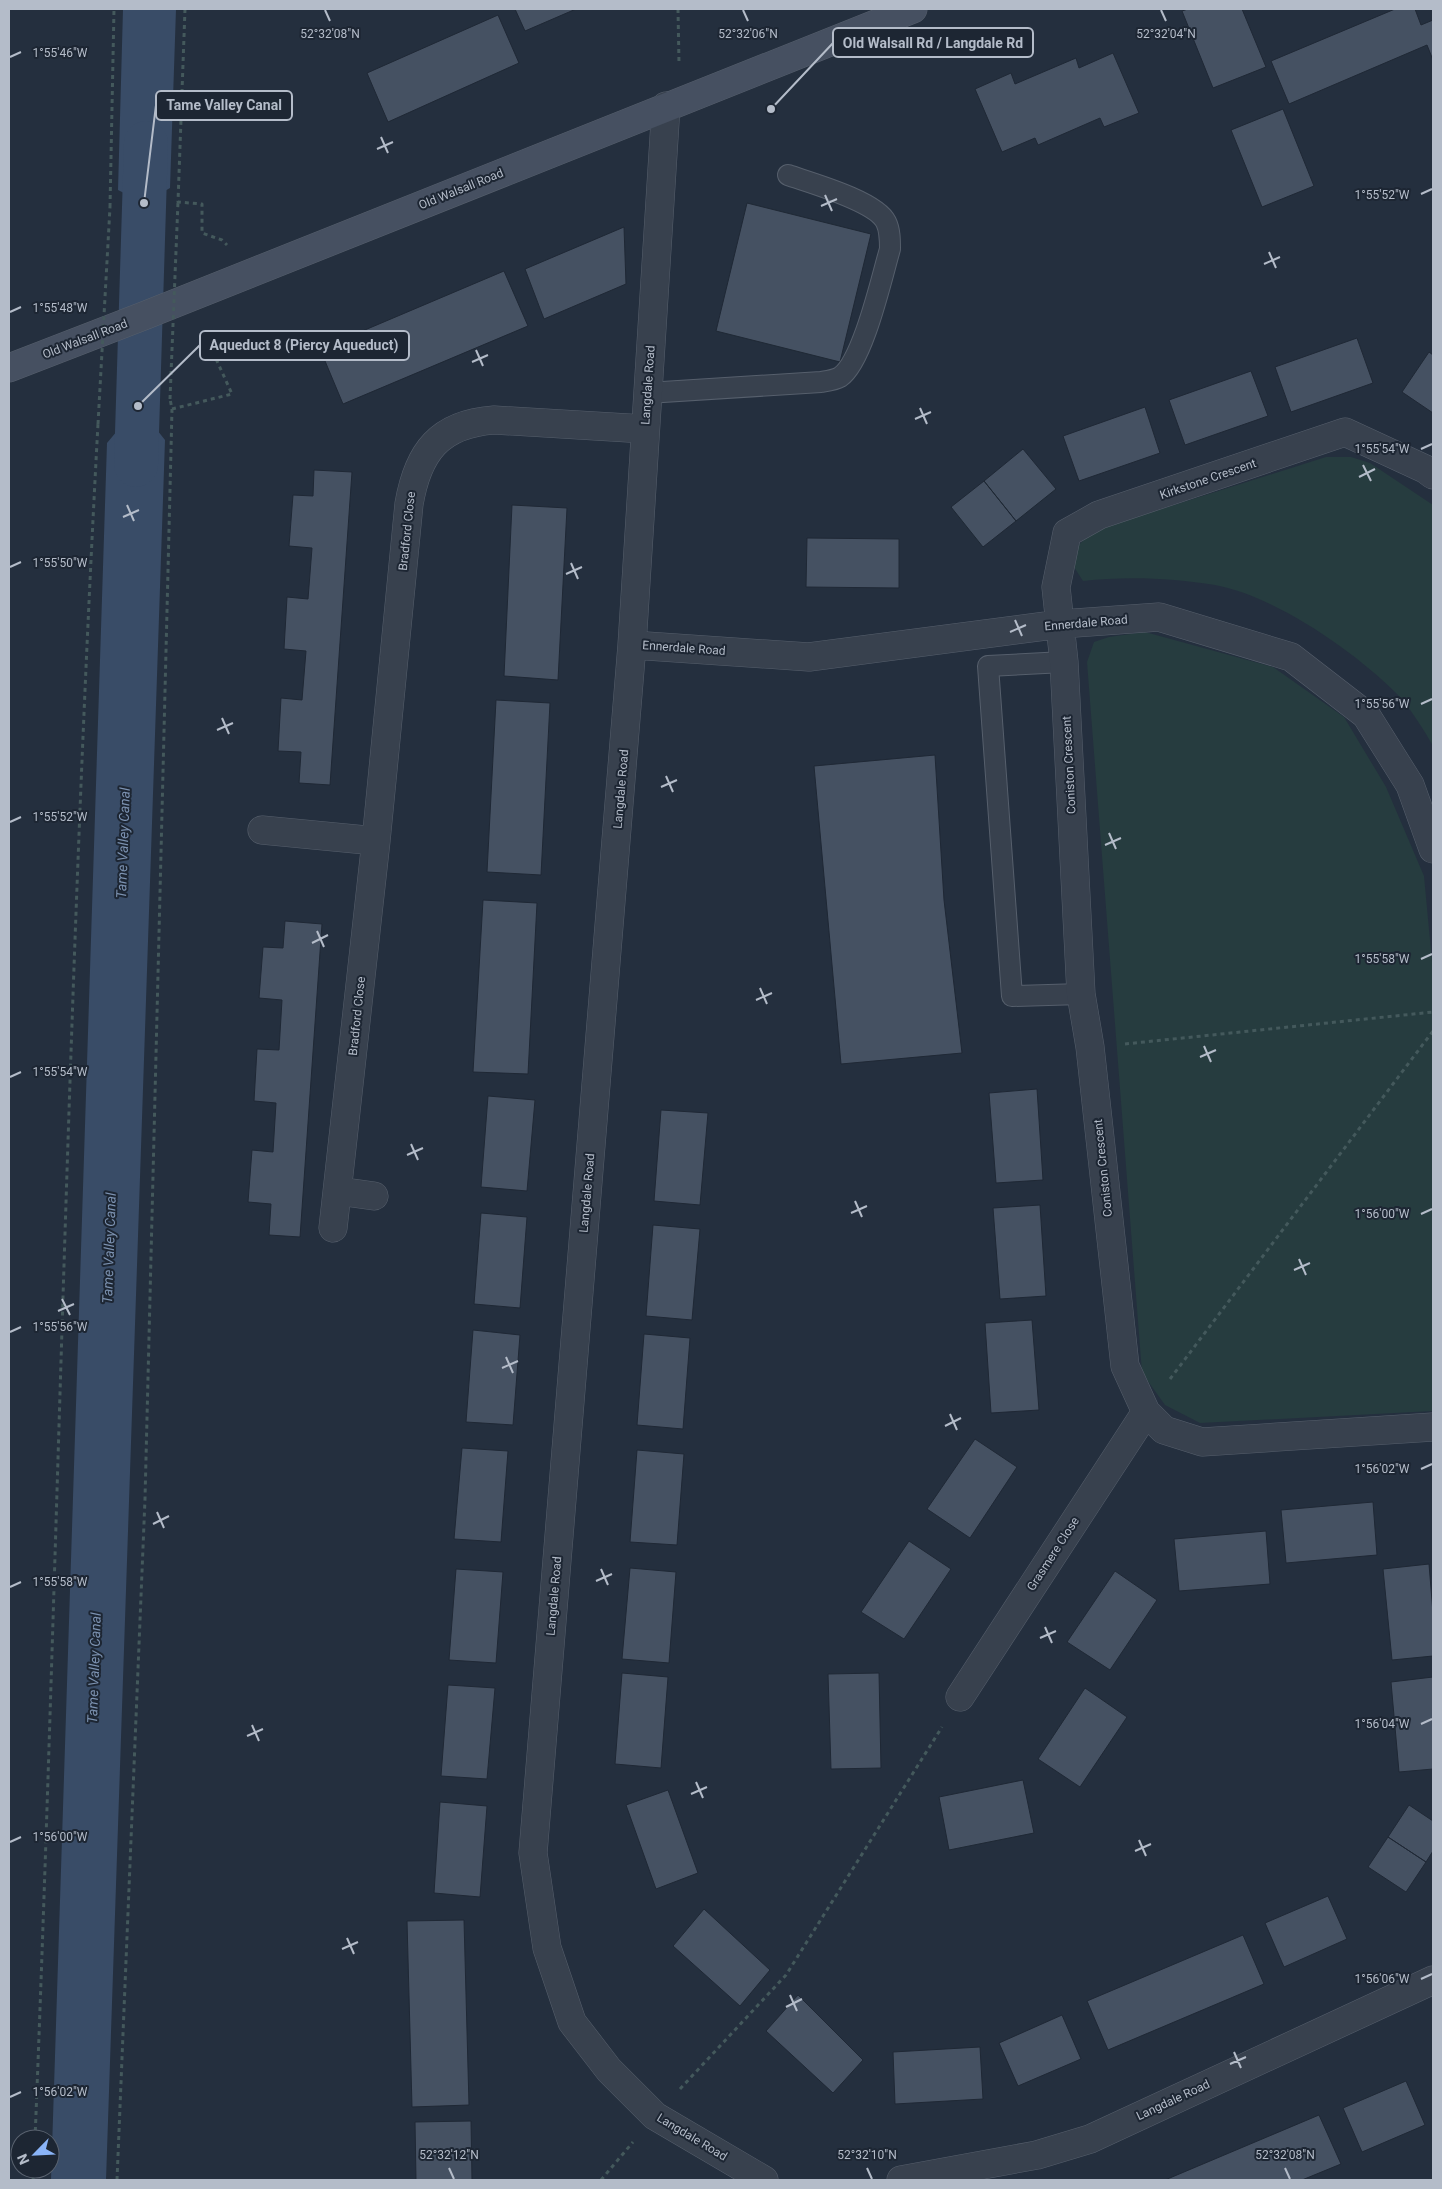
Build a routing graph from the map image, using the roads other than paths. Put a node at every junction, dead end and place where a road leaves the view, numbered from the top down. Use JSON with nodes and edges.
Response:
{"nodes":[{"id":1,"x":912,"y":9,"type":"edge"},
{"id":2,"x":673,"y":104,"type":"junction"},
{"id":3,"x":788,"y":175,"type":"dead end"},
{"id":4,"x":9,"y":368,"type":"edge"},
{"id":5,"x":647,"y":394,"type":"junction"},
{"id":6,"x":645,"y":429,"type":"junction"},
{"id":7,"x":1433,"y":475,"type":"edge"},
{"id":8,"x":1061,"y":624,"type":"junction"},
{"id":9,"x":632,"y":645,"type":"junction"},
{"id":10,"x":1064,"y":662,"type":"junction"},
{"id":11,"x":262,"y":830,"type":"dead end"},
{"id":12,"x":376,"y":841,"type":"junction"},
{"id":13,"x":1433,"y":849,"type":"edge"},
{"id":14,"x":1081,"y":994,"type":"junction"},
{"id":15,"x":338,"y":1191,"type":"junction"},
{"id":16,"x":374,"y":1196,"type":"dead end"},
{"id":17,"x":333,"y":1228,"type":"dead end"},
{"id":18,"x":1146,"y":1412,"type":"junction"},
{"id":19,"x":1433,"y":1427,"type":"edge"},
{"id":20,"x":960,"y":1697,"type":"road end"},
{"id":21,"x":1433,"y":1980,"type":"edge"},
{"id":22,"x":764,"y":2180,"type":"edge"},
{"id":23,"x":900,"y":2180,"type":"edge"}],
"edges":[{"from":1,"to":2,"type":"main road","name":"Old Walsall Road"},
{"from":2,"to":4,"type":"main road","name":"Old Walsall Road"},
{"from":2,"to":5,"type":"street","name":"Langdale Road"},
{"from":3,"to":5,"type":"lane"},
{"from":5,"to":6,"type":"street","name":"Langdale Road"},
{"from":6,"to":9,"type":"street","name":"Langdale Road"},
{"from":6,"to":12,"type":"street","name":"Bradford Close"},
{"from":7,"to":8,"type":"street","name":"Kirkstone Crescent"},
{"from":8,"to":9,"type":"street","name":"Ennerdale Road"},
{"from":8,"to":10,"type":"street","name":"Coniston Crescent"},
{"from":8,"to":13,"type":"street","name":"Ennerdale Road"},
{"from":9,"to":22,"type":"street","name":"Langdale Road"},
{"from":10,"to":14,"type":"street","name":"Coniston Crescent"},
{"from":10,"to":14,"type":"lane"},
{"from":11,"to":12,"type":"street"},
{"from":12,"to":15,"type":"street","name":"Bradford Close"},
{"from":14,"to":18,"type":"street","name":"Coniston Crescent"},
{"from":15,"to":16,"type":"street"},
{"from":15,"to":17,"type":"street","name":"Bradford Close"},
{"from":18,"to":19,"type":"street","name":"Coniston Crescent"},
{"from":18,"to":20,"type":"street","name":"Grasmere Close"},
{"from":21,"to":23,"type":"street","name":"Langdale Road"}]}
